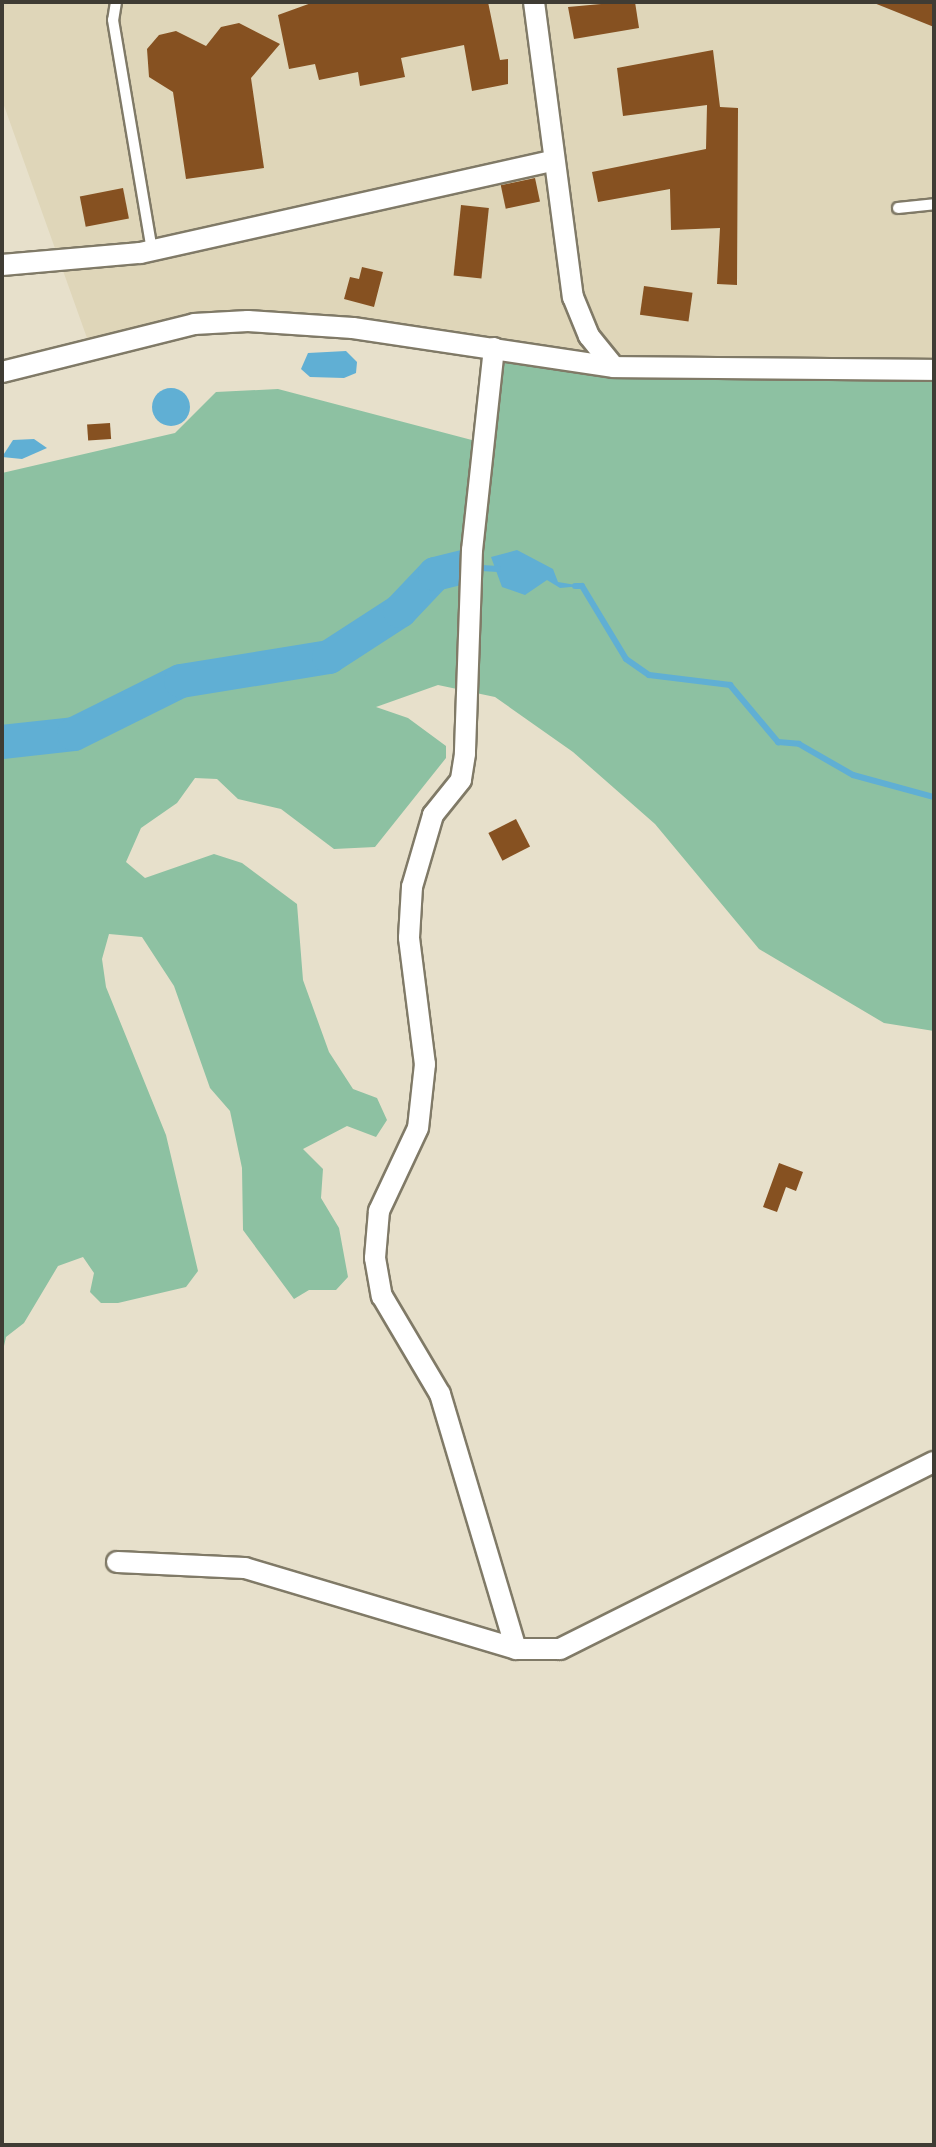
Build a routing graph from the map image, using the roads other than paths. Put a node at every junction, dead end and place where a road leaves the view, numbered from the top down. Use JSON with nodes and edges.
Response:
{"nodes":[{"id":1,"x":116,"y":2,"type":"edge"},
{"id":2,"x":534,"y":2,"type":"edge"},
{"id":3,"x":553,"y":161,"type":"junction"},
{"id":4,"x":934,"y":204,"type":"edge"},
{"id":5,"x":898,"y":208,"type":"dead end"},
{"id":6,"x":152,"y":251,"type":"junction"},
{"id":7,"x":2,"y":265,"type":"edge"},
{"id":8,"x":494,"y":348,"type":"junction"},
{"id":9,"x":614,"y":367,"type":"junction"},
{"id":10,"x":934,"y":370,"type":"edge"},
{"id":11,"x":2,"y":372,"type":"edge"},
{"id":12,"x":934,"y":1462,"type":"edge"},
{"id":13,"x":117,"y":1562,"type":"dead end"},
{"id":14,"x":516,"y":1649,"type":"junction"}],
"edges":[{"from":1,"to":6,"type":"lane"},
{"from":2,"to":3,"type":"street"},
{"from":3,"to":6,"type":"street"},
{"from":3,"to":9,"type":"street"},
{"from":4,"to":5,"type":"lane"},
{"from":6,"to":7,"type":"street"},
{"from":8,"to":9,"type":"street"},
{"from":8,"to":11,"type":"street"},
{"from":8,"to":14,"type":"street"},
{"from":9,"to":10,"type":"street"},
{"from":12,"to":14,"type":"street"},
{"from":13,"to":14,"type":"street"}]}
